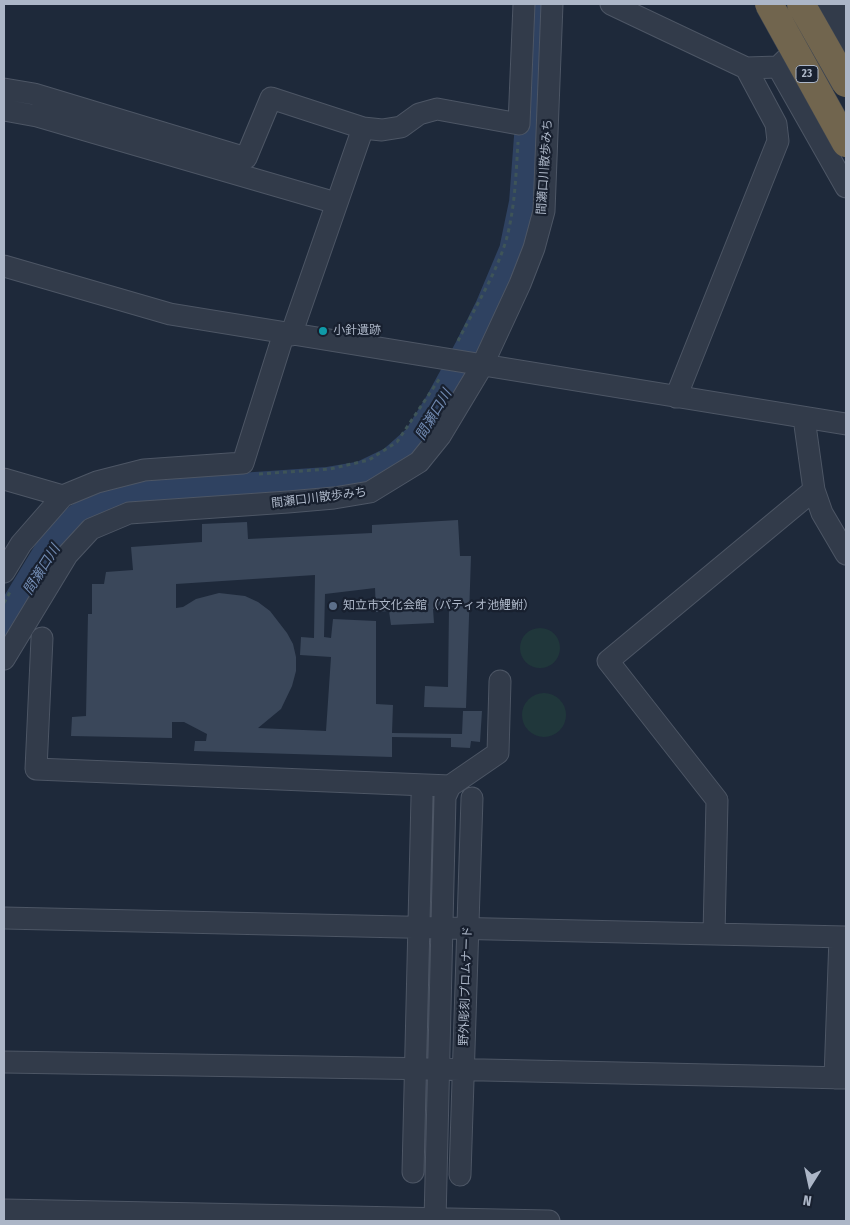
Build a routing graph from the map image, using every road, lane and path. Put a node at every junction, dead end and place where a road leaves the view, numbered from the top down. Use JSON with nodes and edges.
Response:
{"nodes":[{"id":1,"x":524,"y":4,"type":"edge"},
{"id":2,"x":552,"y":4,"type":"edge"},
{"id":3,"x":611,"y":4,"type":"edge"},
{"id":4,"x":769,"y":4,"type":"edge"},
{"id":5,"x":801,"y":4,"type":"edge"},
{"id":6,"x":834,"y":9,"type":"edge"},
{"id":7,"x":846,"y":43,"type":"edge"},
{"id":8,"x":778,"y":66,"type":"junction"},
{"id":9,"x":746,"y":68,"type":"junction"},
{"id":10,"x":846,"y":83,"type":"edge"},
{"id":11,"x":4,"y":89,"type":"edge"},
{"id":12,"x":4,"y":110,"type":"edge"},
{"id":13,"x":519,"y":124,"type":"junction"},
{"id":14,"x":363,"y":128,"type":"junction"},
{"id":15,"x":846,"y":143,"type":"edge"},
{"id":16,"x":846,"y":186,"type":"edge"},
{"id":17,"x":336,"y":203,"type":"junction"},
{"id":18,"x":4,"y":266,"type":"edge"},
{"id":19,"x":287,"y":334,"type":"junction"},
{"id":20,"x":452,"y":360,"type":"junction"},
{"id":21,"x":481,"y":366,"type":"junction"},
{"id":22,"x":676,"y":397,"type":"junction"},
{"id":23,"x":804,"y":418,"type":"junction"},
{"id":24,"x":846,"y":424,"type":"edge"},
{"id":25,"x":254,"y":475,"type":"dead end"},
{"id":26,"x":4,"y":478,"type":"edge"},
{"id":27,"x":814,"y":490,"type":"junction"},
{"id":28,"x":63,"y":496,"type":"junction"},
{"id":29,"x":846,"y":554,"type":"edge"},
{"id":30,"x":8,"y":579,"type":"edge"},
{"id":31,"x":4,"y":603,"type":"edge"},
{"id":32,"x":42,"y":638,"type":"dead end"},
{"id":33,"x":4,"y":659,"type":"edge"},
{"id":34,"x":500,"y":681,"type":"dead end"},
{"id":35,"x":448,"y":792,"type":"junction"},
{"id":36,"x":422,"y":797,"type":"dead end"},
{"id":37,"x":472,"y":798,"type":"dead end"},
{"id":38,"x":4,"y":918,"type":"edge"},
{"id":39,"x":419,"y":927,"type":"junction"},
{"id":40,"x":442,"y":928,"type":"junction"},
{"id":41,"x":468,"y":929,"type":"junction"},
{"id":42,"x":714,"y":934,"type":"junction"},
{"id":43,"x":843,"y":937,"type":"edge"},
{"id":44,"x":4,"y":1062,"type":"edge"},
{"id":45,"x":416,"y":1068,"type":"junction"},
{"id":46,"x":438,"y":1068,"type":"junction"},
{"id":47,"x":464,"y":1069,"type":"junction"},
{"id":48,"x":841,"y":1078,"type":"edge"},
{"id":49,"x":413,"y":1172,"type":"dead end"},
{"id":50,"x":460,"y":1174,"type":"dead end"},
{"id":51,"x":4,"y":1210,"type":"edge"},
{"id":52,"x":435,"y":1220,"type":"edge"},
{"id":53,"x":549,"y":1221,"type":"edge"}],
"edges":[{"from":1,"to":13,"type":"street"},
{"from":2,"to":21,"type":"street","name":"間瀬口川散歩みち"},
{"from":3,"to":9,"type":"street"},
{"from":4,"to":15,"type":"highway","number":"23","bridge":true},
{"from":5,"to":10,"type":"highway","number":"23","bridge":true},
{"from":6,"to":7,"type":"street"},
{"from":6,"to":8,"type":"street"},
{"from":8,"to":9,"type":"street"},
{"from":8,"to":16,"type":"street"},
{"from":9,"to":22,"type":"street"},
{"from":11,"to":14,"type":"street"},
{"from":12,"to":17,"type":"street"},
{"from":13,"to":14,"type":"street"},
{"from":13,"to":20,"type":"path"},
{"from":14,"to":17,"type":"street"},
{"from":17,"to":19,"type":"street"},
{"from":18,"to":19,"type":"street"},
{"from":19,"to":20,"type":"street"},
{"from":19,"to":28,"type":"street"},
{"from":20,"to":21,"type":"street"},
{"from":20,"to":25,"type":"path"},
{"from":21,"to":22,"type":"street"},
{"from":21,"to":33,"type":"street","name":"間瀬口川散歩みち"},
{"from":22,"to":23,"type":"street"},
{"from":23,"to":24,"type":"street"},
{"from":23,"to":27,"type":"street"},
{"from":26,"to":28,"type":"street"},
{"from":27,"to":29,"type":"street"},
{"from":27,"to":42,"type":"street"},
{"from":28,"to":30,"type":"street"},
{"from":30,"to":31,"type":"path"},
{"from":32,"to":35,"type":"street"},
{"from":34,"to":35,"type":"street"},
{"from":35,"to":40,"type":"street"},
{"from":36,"to":39,"type":"street"},
{"from":37,"to":41,"type":"street","name":"野外彫刻プロムナード"},
{"from":38,"to":39,"type":"street"},
{"from":39,"to":40,"type":"street"},
{"from":39,"to":45,"type":"street"},
{"from":40,"to":41,"type":"street"},
{"from":40,"to":46,"type":"street"},
{"from":41,"to":42,"type":"street"},
{"from":41,"to":47,"type":"street","name":"野外彫刻プロムナード"},
{"from":42,"to":43,"type":"street"},
{"from":43,"to":48,"type":"street"},
{"from":44,"to":45,"type":"street"},
{"from":45,"to":46,"type":"street"},
{"from":45,"to":49,"type":"street"},
{"from":46,"to":47,"type":"street"},
{"from":46,"to":52,"type":"street"},
{"from":47,"to":48,"type":"street"},
{"from":47,"to":50,"type":"street","name":"野外彫刻プロムナード"},
{"from":51,"to":52,"type":"street"},
{"from":52,"to":53,"type":"street"}]}
